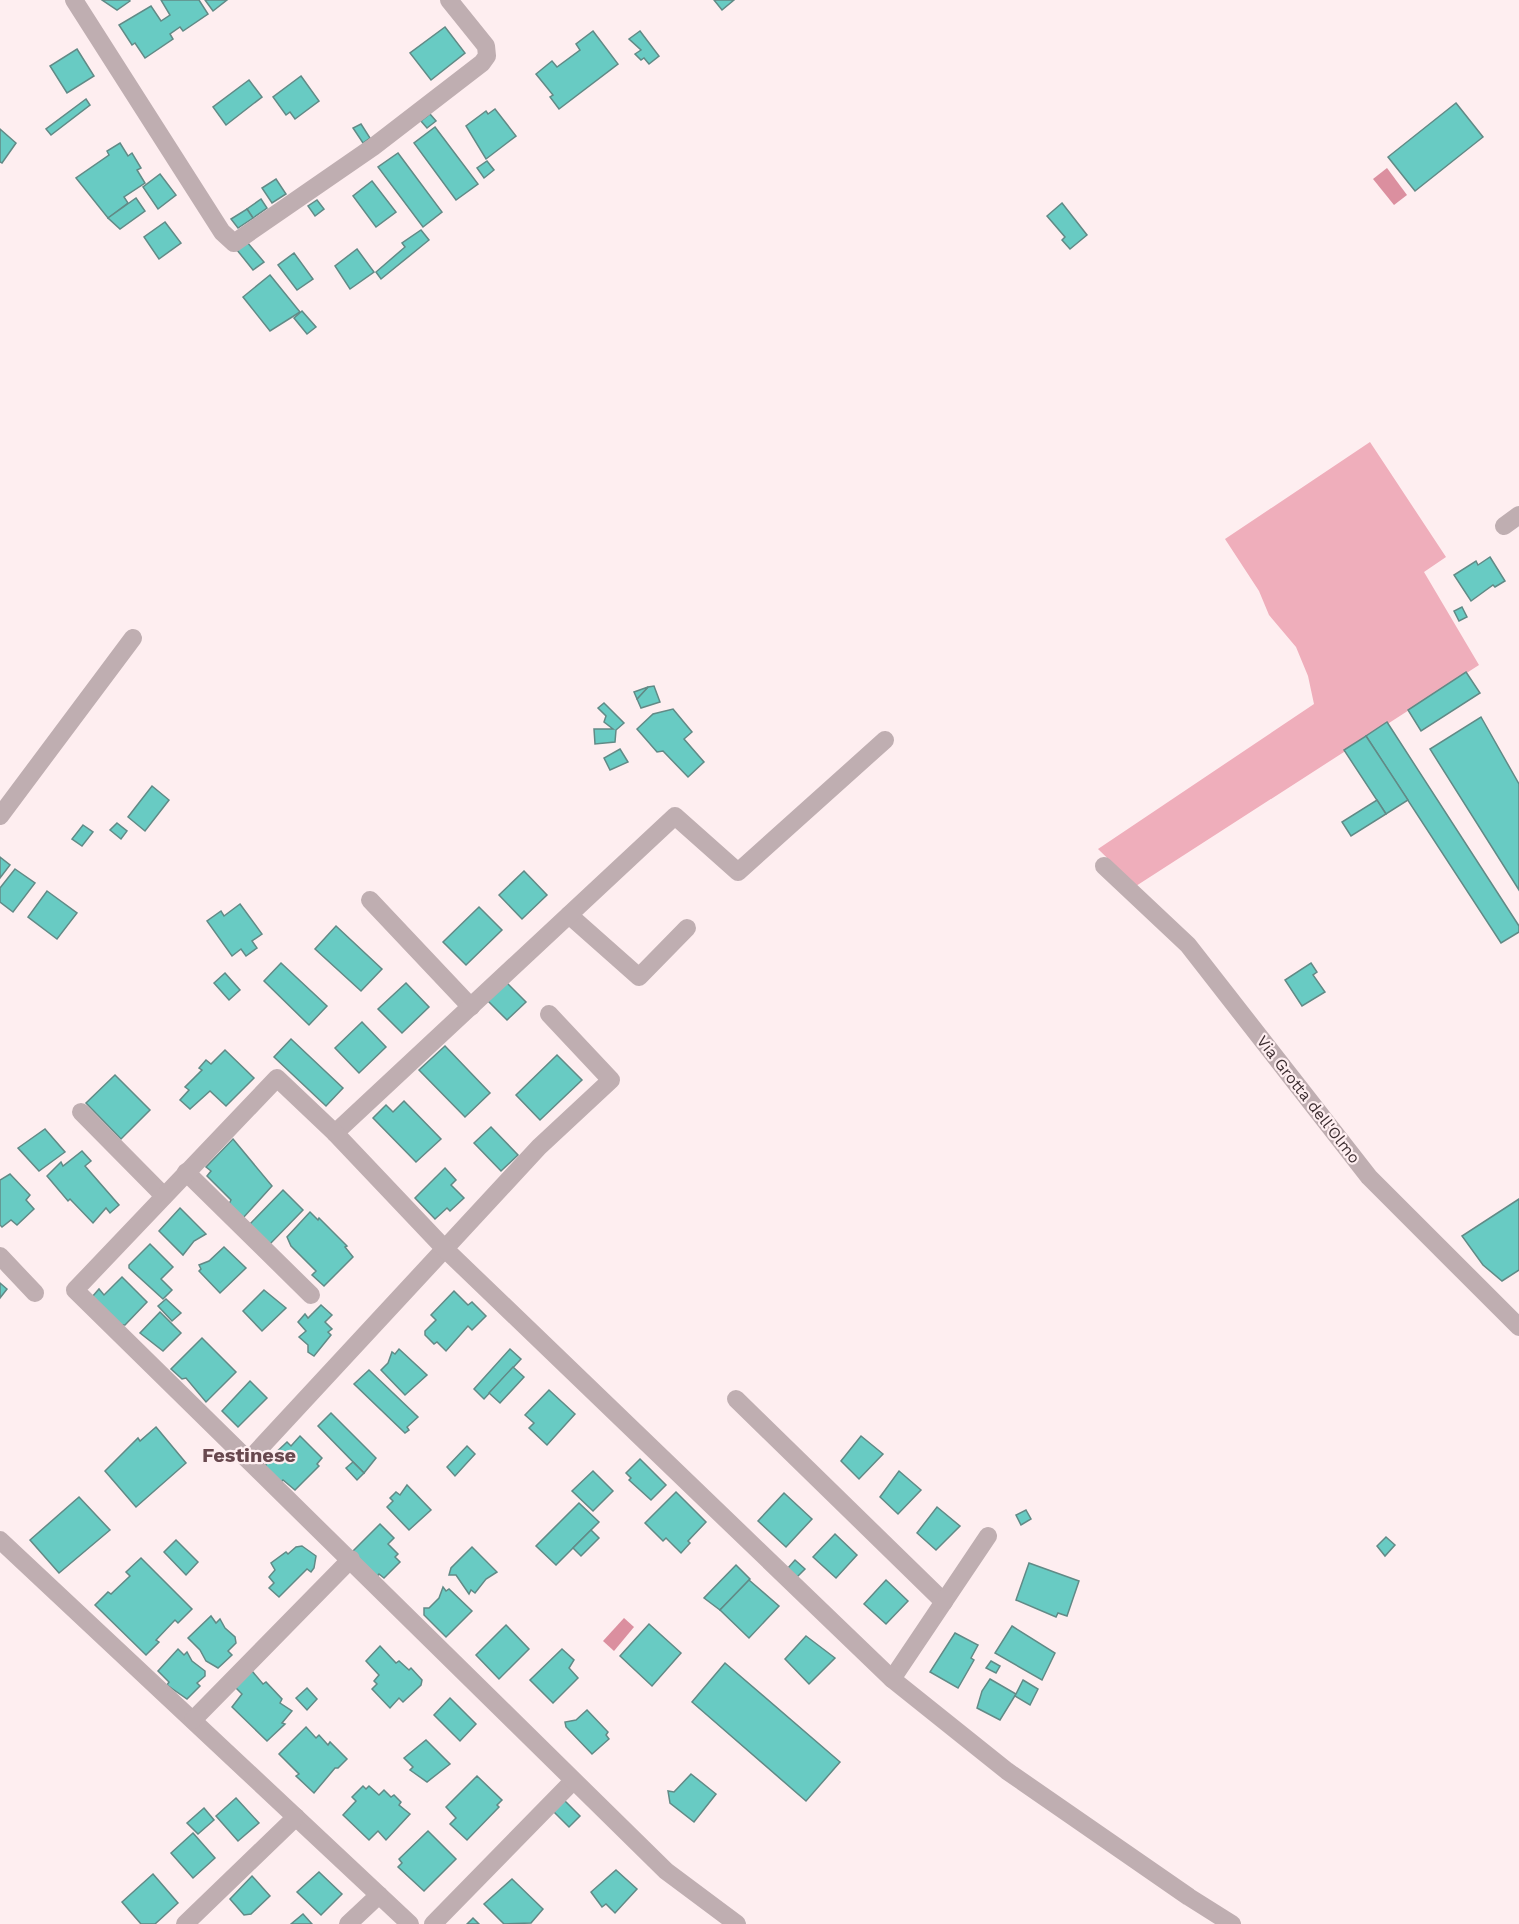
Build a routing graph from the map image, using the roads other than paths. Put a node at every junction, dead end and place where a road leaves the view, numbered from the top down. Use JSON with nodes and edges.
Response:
{"nodes":[{"id":1,"x":74,"y":0,"type":"edge"},
{"id":2,"x":449,"y":0,"type":"edge"},
{"id":3,"x":1519,"y":515,"type":"edge"},
{"id":4,"x":1504,"y":526,"type":"dead end"},
{"id":5,"x":133,"y":638,"type":"dead end"},
{"id":6,"x":885,"y":740,"type":"dead end"},
{"id":7,"x":0,"y":816,"type":"edge"},
{"id":8,"x":1104,"y":866,"type":"dead end"},
{"id":9,"x":370,"y":900,"type":"dead end"},
{"id":10,"x":569,"y":915,"type":"junction"},
{"id":11,"x":687,"y":928,"type":"dead end"},
{"id":12,"x":471,"y":1006,"type":"junction"},
{"id":13,"x":549,"y":1014,"type":"dead end"},
{"id":14,"x":81,"y":1112,"type":"dead end"},
{"id":15,"x":335,"y":1133,"type":"junction"},
{"id":16,"x":186,"y":1172,"type":"junction"},
{"id":17,"x":164,"y":1196,"type":"junction"},
{"id":18,"x":445,"y":1249,"type":"junction"},
{"id":19,"x":0,"y":1257,"type":"edge"},
{"id":20,"x":35,"y":1293,"type":"dead end"},
{"id":21,"x":311,"y":1295,"type":"dead end"},
{"id":22,"x":1519,"y":1327,"type":"edge"},
{"id":23,"x":736,"y":1399,"type":"dead end"},
{"id":24,"x":249,"y":1460,"type":"junction"},
{"id":25,"x":988,"y":1536,"type":"dead end"},
{"id":26,"x":0,"y":1540,"type":"edge"},
{"id":27,"x":351,"y":1559,"type":"junction"},
{"id":28,"x":944,"y":1602,"type":"junction"},
{"id":29,"x":892,"y":1679,"type":"junction"},
{"id":30,"x":193,"y":1720,"type":"junction"},
{"id":31,"x":573,"y":1781,"type":"junction"},
{"id":32,"x":296,"y":1817,"type":"junction"},
{"id":33,"x":379,"y":1895,"type":"junction"},
{"id":34,"x":184,"y":1924,"type":"edge"},
{"id":35,"x":348,"y":1924,"type":"edge"},
{"id":36,"x":410,"y":1924,"type":"edge"},
{"id":37,"x":433,"y":1924,"type":"edge"},
{"id":38,"x":737,"y":1924,"type":"edge"},
{"id":39,"x":1232,"y":1924,"type":"edge"}],
"edges":[{"from":1,"to":2,"type":"street"},
{"from":3,"to":4,"type":"street"},
{"from":5,"to":7,"type":"street"},
{"from":6,"to":10,"type":"street"},
{"from":8,"to":22,"type":"street","name":"Via Grotta dell'Olmo"},
{"from":9,"to":12,"type":"street"},
{"from":10,"to":11,"type":"street"},
{"from":10,"to":12,"type":"street"},
{"from":12,"to":15,"type":"street"},
{"from":13,"to":18,"type":"street"},
{"from":14,"to":17,"type":"street"},
{"from":15,"to":16,"type":"street"},
{"from":15,"to":18,"type":"street"},
{"from":16,"to":17,"type":"street"},
{"from":16,"to":21,"type":"street"},
{"from":17,"to":24,"type":"street"},
{"from":18,"to":24,"type":"street"},
{"from":18,"to":29,"type":"street"},
{"from":19,"to":20,"type":"street"},
{"from":23,"to":28,"type":"street"},
{"from":24,"to":27,"type":"street"},
{"from":25,"to":28,"type":"street"},
{"from":26,"to":30,"type":"street"},
{"from":27,"to":30,"type":"street"},
{"from":27,"to":31,"type":"street"},
{"from":28,"to":29,"type":"street"},
{"from":29,"to":39,"type":"street"},
{"from":30,"to":32,"type":"street"},
{"from":31,"to":37,"type":"street"},
{"from":31,"to":38,"type":"street"},
{"from":32,"to":33,"type":"street"},
{"from":32,"to":34,"type":"street"},
{"from":33,"to":35,"type":"street"},
{"from":33,"to":36,"type":"street"}]}
